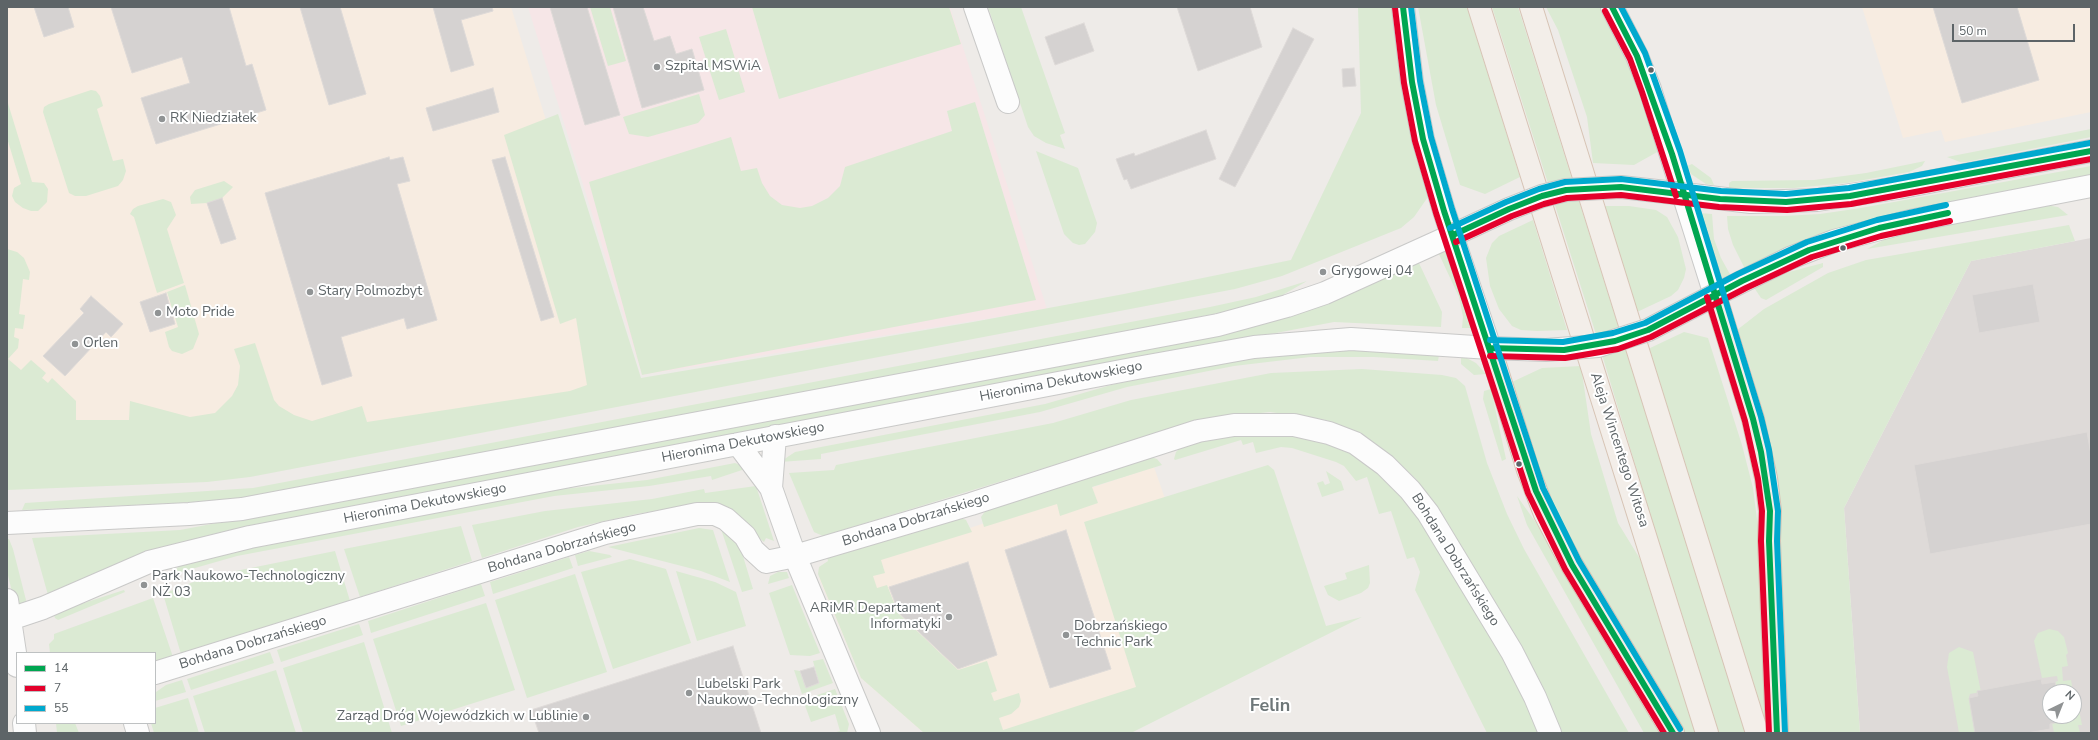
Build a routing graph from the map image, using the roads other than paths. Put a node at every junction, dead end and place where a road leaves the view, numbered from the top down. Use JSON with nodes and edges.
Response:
{"nodes":[{"id":1,"x":976,"y":7,"type":"edge"},
{"id":2,"x":1403,"y":7,"type":"edge"},
{"id":3,"x":1479,"y":7,"type":"edge"},
{"id":4,"x":1531,"y":7,"type":"edge"},
{"id":5,"x":1612,"y":7,"type":"edge"},
{"id":6,"x":1008,"y":102,"type":"dead end"},
{"id":7,"x":2091,"y":151,"type":"edge"},
{"id":8,"x":2091,"y":186,"type":"edge"},
{"id":9,"x":1684,"y":194,"type":"junction"},
{"id":10,"x":1453,"y":235,"type":"junction"},
{"id":11,"x":1715,"y":295,"type":"junction"},
{"id":12,"x":1490,"y":348,"type":"junction"},
{"id":13,"x":775,"y":436,"type":"junction"},
{"id":14,"x":738,"y":444,"type":"junction"},
{"id":15,"x":771,"y":488,"type":"junction"},
{"id":16,"x":7,"y":523,"type":"edge"},
{"id":17,"x":796,"y":556,"type":"junction"},
{"id":18,"x":8,"y":613,"type":"edge"},
{"id":19,"x":16,"y":660,"type":"edge"},
{"id":20,"x":156,"y":673,"type":"edge"},
{"id":21,"x":869,"y":733,"type":"edge"},
{"id":22,"x":1550,"y":733,"type":"edge"},
{"id":23,"x":1673,"y":733,"type":"edge"},
{"id":24,"x":1707,"y":733,"type":"edge"},
{"id":25,"x":1757,"y":733,"type":"edge"},
{"id":26,"x":1777,"y":733,"type":"edge"}],
"edges":[{"from":1,"to":6,"type":"street"},
{"from":2,"to":10,"type":"street"},
{"from":3,"to":24,"type":"main road","name":"Aleja Wincentego Witosa"},
{"from":4,"to":25,"type":"main road"},
{"from":5,"to":9,"type":"street"},
{"from":7,"to":9,"type":"street","name":"Hieronima Dekutowskiego"},
{"from":8,"to":11,"type":"street","name":"Hieronima Dekutowskiego"},
{"from":9,"to":10,"type":"street","name":"Hieronima Dekutowskiego","bridge":true},
{"from":9,"to":11,"type":"street"},
{"from":10,"to":12,"type":"street"},
{"from":10,"to":16,"type":"street","name":"Hieronima Dekutowskiego"},
{"from":11,"to":12,"type":"street","name":"Hieronima Dekutowskiego","bridge":true},
{"from":11,"to":26,"type":"main road"},
{"from":12,"to":13,"type":"street","name":"Hieronima Dekutowskiego"},
{"from":12,"to":23,"type":"main road"},
{"from":13,"to":14,"type":"street","name":"Hieronima Dekutowskiego"},
{"from":13,"to":15,"type":"street"},
{"from":14,"to":15,"type":"street"},
{"from":14,"to":18,"type":"street","name":"Hieronima Dekutowskiego"},
{"from":15,"to":17,"type":"street"},
{"from":17,"to":20,"type":"street","name":"Bohdana Dobrzańskiego"},
{"from":17,"to":21,"type":"street"},
{"from":17,"to":22,"type":"street","name":"Bohdana Dobrzańskiego"},
{"from":18,"to":19,"type":"street"}]}
